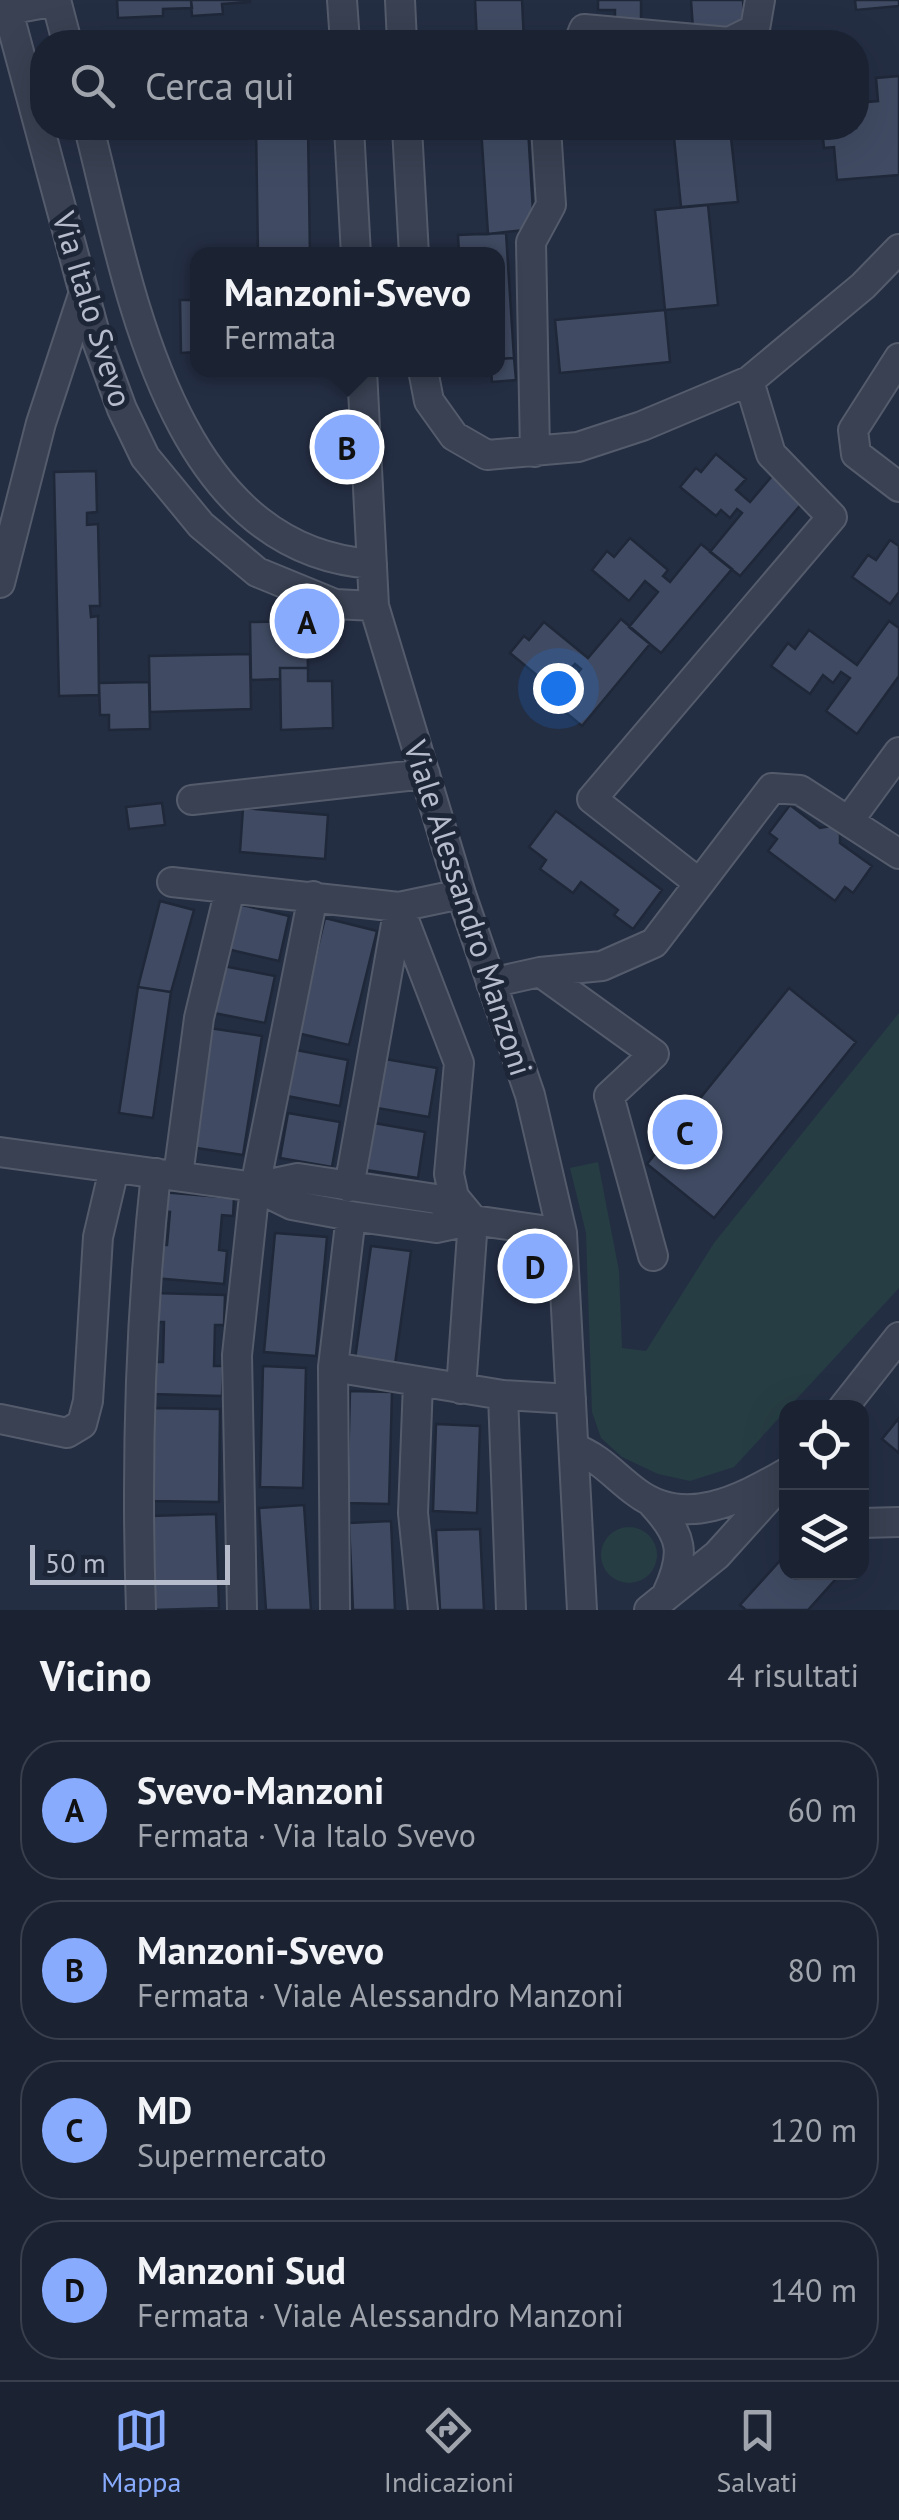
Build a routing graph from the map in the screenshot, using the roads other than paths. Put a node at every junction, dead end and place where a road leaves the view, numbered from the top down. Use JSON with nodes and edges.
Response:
{"nodes":[{"id":1,"x":56,"y":0,"type":"edge"},
{"id":2,"x":342,"y":0,"type":"edge"},
{"id":3,"x":400,"y":0,"type":"edge"},
{"id":4,"x":760,"y":0,"type":"edge"},
{"id":5,"x":6,"y":5,"type":"edge"},
{"id":6,"x":63,"y":30,"type":"edge"},
{"id":7,"x":344,"y":30,"type":"edge"},
{"id":8,"x":401,"y":30,"type":"edge"},
{"id":9,"x":752,"y":30,"type":"edge"},
{"id":10,"x":30,"y":92,"type":"edge"},
{"id":11,"x":43,"y":140,"type":"edge"},
{"id":12,"x":92,"y":140,"type":"edge"},
{"id":13,"x":350,"y":140,"type":"edge"},
{"id":14,"x":408,"y":140,"type":"edge"},
{"id":15,"x":547,"y":140,"type":"edge"},
{"id":16,"x":356,"y":247,"type":"edge"},
{"id":17,"x":414,"y":247,"type":"edge"},
{"id":18,"x":899,"y":249,"type":"edge"},
{"id":19,"x":85,"y":291,"type":"junction"},
{"id":20,"x":899,"y":358,"type":"edge"},
{"id":21,"x":362,"y":377,"type":"edge"},
{"id":22,"x":424,"y":377,"type":"edge"},
{"id":23,"x":749,"y":380,"type":"junction"},
{"id":24,"x":166,"y":390,"type":"junction"},
{"id":25,"x":122,"y":409,"type":"junction"},
{"id":26,"x":535,"y":452,"type":"junction"},
{"id":27,"x":899,"y":488,"type":"edge"},
{"id":28,"x":372,"y":564,"type":"junction"},
{"id":29,"x":0,"y":583,"type":"edge"},
{"id":30,"x":374,"y":606,"type":"junction"},
{"id":31,"x":899,"y":752,"type":"edge"},
{"id":32,"x":425,"y":774,"type":"junction"},
{"id":33,"x":192,"y":800,"type":"dead end"},
{"id":34,"x":850,"y":819,"type":"junction"},
{"id":35,"x":899,"y":854,"type":"edge"},
{"id":36,"x":172,"y":882,"type":"dead end"},
{"id":37,"x":698,"y":883,"type":"junction"},
{"id":38,"x":230,"y":889,"type":"junction"},
{"id":39,"x":461,"y":894,"type":"junction"},
{"id":40,"x":313,"y":896,"type":"junction"},
{"id":41,"x":399,"y":907,"type":"junction"},
{"id":42,"x":540,"y":972,"type":"junction"},
{"id":43,"x":491,"y":983,"type":"junction"},
{"id":44,"x":0,"y":1152,"type":"edge"},
{"id":45,"x":114,"y":1169,"type":"junction"},
{"id":46,"x":167,"y":1174,"type":"junction"},
{"id":47,"x":255,"y":1187,"type":"junction"},
{"id":48,"x":349,"y":1187,"type":"junction"},
{"id":49,"x":351,"y":1216,"type":"junction"},
{"id":50,"x":473,"y":1220,"type":"junction"},
{"id":51,"x":562,"y":1233,"type":"junction"},
{"id":52,"x":653,"y":1256,"type":"dead end"},
{"id":53,"x":899,"y":1337,"type":"edge"},
{"id":54,"x":334,"y":1368,"type":"junction"},
{"id":55,"x":418,"y":1383,"type":"junction"},
{"id":56,"x":460,"y":1389,"type":"junction"},
{"id":57,"x":503,"y":1395,"type":"junction"},
{"id":58,"x":571,"y":1399,"type":"junction"},
{"id":59,"x":849,"y":1400,"type":"edge"},
{"id":60,"x":0,"y":1419,"type":"edge"},
{"id":61,"x":574,"y":1448,"type":"junction"},
{"id":62,"x":779,"y":1479,"type":"edge"},
{"id":63,"x":779,"y":1483,"type":"edge"},
{"id":64,"x":652,"y":1503,"type":"junction"},
{"id":65,"x":899,"y":1522,"type":"edge"},
{"id":66,"x":869,"y":1523,"type":"edge"},
{"id":67,"x":657,"y":1603,"type":"edge"},
{"id":68,"x":141,"y":1610,"type":"edge"},
{"id":69,"x":242,"y":1610,"type":"edge"},
{"id":70,"x":335,"y":1610,"type":"edge"},
{"id":71,"x":423,"y":1610,"type":"edge"},
{"id":72,"x":511,"y":1610,"type":"edge"},
{"id":73,"x":582,"y":1610,"type":"edge"}],
"edges":[{"from":1,"to":5,"type":"street"},
{"from":1,"to":6,"type":"street"},
{"from":2,"to":7,"type":"street"},
{"from":3,"to":8,"type":"street"},
{"from":4,"to":9,"type":"street"},
{"from":5,"to":10,"type":"street","name":"Via Italo Svevo"},
{"from":11,"to":19,"type":"street","name":"Via Italo Svevo"},
{"from":12,"to":24,"type":"street","name":"Via Italo Svevo"},
{"from":13,"to":16,"type":"street"},
{"from":14,"to":17,"type":"street"},
{"from":15,"to":26,"type":"street"},
{"from":18,"to":23,"type":"street"},
{"from":19,"to":25,"type":"street","name":"Via Italo Svevo"},
{"from":19,"to":29,"type":"street"},
{"from":20,"to":27,"type":"street"},
{"from":21,"to":28,"type":"street","name":"Viale Alessandro Manzoni"},
{"from":22,"to":26,"type":"street"},
{"from":23,"to":26,"type":"street"},
{"from":23,"to":37,"type":"street"},
{"from":24,"to":25,"type":"street"},
{"from":24,"to":28,"type":"street","name":"Via Italo Svevo"},
{"from":25,"to":30,"type":"street","name":"Via Italo Svevo"},
{"from":28,"to":30,"type":"street","name":"Viale Alessandro Manzoni"},
{"from":30,"to":32,"type":"street","name":"Viale Alessandro Manzoni"},
{"from":31,"to":34,"type":"street"},
{"from":32,"to":33,"type":"street"},
{"from":32,"to":39,"type":"street","name":"Viale Alessandro Manzoni"},
{"from":34,"to":35,"type":"street"},
{"from":34,"to":37,"type":"street"},
{"from":36,"to":38,"type":"street"},
{"from":37,"to":42,"type":"street"},
{"from":38,"to":40,"type":"street"},
{"from":38,"to":46,"type":"street"},
{"from":39,"to":41,"type":"street"},
{"from":39,"to":43,"type":"street","name":"Viale Alessandro Manzoni"},
{"from":40,"to":41,"type":"street"},
{"from":40,"to":47,"type":"street"},
{"from":41,"to":48,"type":"street"},
{"from":41,"to":50,"type":"street"},
{"from":42,"to":43,"type":"street"},
{"from":42,"to":52,"type":"street"},
{"from":43,"to":51,"type":"street","name":"Viale Alessandro Manzoni"},
{"from":44,"to":45,"type":"street"},
{"from":45,"to":46,"type":"street"},
{"from":45,"to":60,"type":"street"},
{"from":46,"to":47,"type":"street"},
{"from":46,"to":68,"type":"street"},
{"from":47,"to":48,"type":"street"},
{"from":47,"to":49,"type":"street"},
{"from":47,"to":69,"type":"street"},
{"from":48,"to":50,"type":"street"},
{"from":49,"to":50,"type":"street"},
{"from":49,"to":54,"type":"street"},
{"from":50,"to":51,"type":"street"},
{"from":50,"to":56,"type":"street"},
{"from":51,"to":58,"type":"street","name":"Viale Alessandro Manzoni"},
{"from":53,"to":59,"type":"street"},
{"from":54,"to":55,"type":"street"},
{"from":54,"to":70,"type":"street"},
{"from":55,"to":56,"type":"street"},
{"from":55,"to":71,"type":"street"},
{"from":56,"to":57,"type":"street"},
{"from":57,"to":58,"type":"street"},
{"from":57,"to":72,"type":"street"},
{"from":58,"to":61,"type":"street","name":"Viale Alessandro Manzoni"},
{"from":61,"to":64,"type":"street"},
{"from":61,"to":73,"type":"street","name":"Viale Alessandro Manzoni"},
{"from":62,"to":64,"type":"street"},
{"from":63,"to":67,"type":"street"},
{"from":64,"to":67,"type":"street"},
{"from":65,"to":66,"type":"street"}]}
